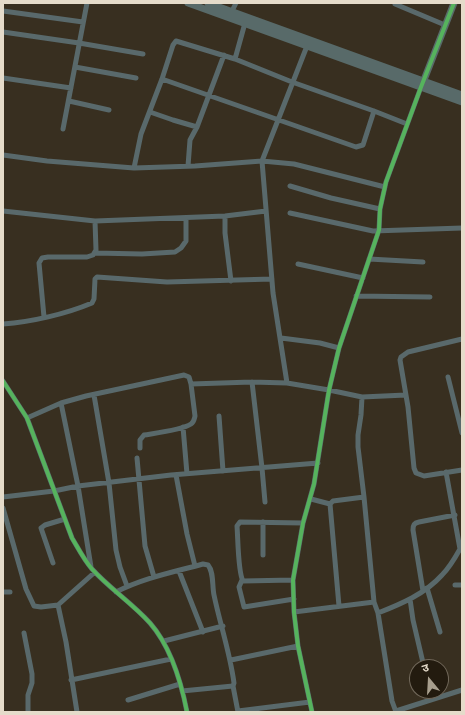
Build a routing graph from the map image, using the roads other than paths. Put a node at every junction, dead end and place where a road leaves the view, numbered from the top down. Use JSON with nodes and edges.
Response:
{"nodes":[{"id":1,"x":87,"y":3,"type":"edge"},
{"id":2,"x":188,"y":3,"type":"edge"},
{"id":3,"x":208,"y":3,"type":"edge"},
{"id":4,"x":236,"y":3,"type":"edge"},
{"id":5,"x":454,"y":3,"type":"edge"},
{"id":6,"x":395,"y":4,"type":"edge"},
{"id":7,"x":3,"y":11,"type":"edge"},
{"id":8,"x":232,"y":12,"type":"junction"},
{"id":9,"x":83,"y":22,"type":"junction"},
{"id":10,"x":245,"y":23,"type":"junction"},
{"id":11,"x":445,"y":25,"type":"junction"},
{"id":12,"x":3,"y":32,"type":"edge"},
{"id":13,"x":79,"y":43,"type":"junction"},
{"id":14,"x":307,"y":46,"type":"junction"},
{"id":15,"x":143,"y":54,"type":"dead end"},
{"id":16,"x":224,"y":55,"type":"junction"},
{"id":17,"x":235,"y":58,"type":"junction"},
{"id":18,"x":75,"y":66,"type":"junction"},
{"id":19,"x":3,"y":78,"type":"edge"},
{"id":20,"x":136,"y":78,"type":"dead end"},
{"id":21,"x":162,"y":79,"type":"junction"},
{"id":22,"x":292,"y":82,"type":"junction"},
{"id":23,"x":422,"y":84,"type":"junction"},
{"id":24,"x":71,"y":88,"type":"junction"},
{"id":25,"x":462,"y":95,"type":"edge"},
{"id":26,"x":209,"y":96,"type":"junction"},
{"id":27,"x":69,"y":101,"type":"junction"},
{"id":28,"x":462,"y":102,"type":"edge"},
{"id":29,"x":109,"y":110,"type":"dead end"},
{"id":30,"x":374,"y":111,"type":"junction"},
{"id":31,"x":150,"y":112,"type":"junction"},
{"id":32,"x":278,"y":120,"type":"junction"},
{"id":33,"x":407,"y":124,"type":"junction"},
{"id":34,"x":197,"y":127,"type":"junction"},
{"id":35,"x":63,"y":129,"type":"dead end"},
{"id":36,"x":3,"y":155,"type":"edge"},
{"id":37,"x":262,"y":161,"type":"junction"},
{"id":38,"x":188,"y":166,"type":"junction"},
{"id":39,"x":134,"y":168,"type":"junction"},
{"id":40,"x":290,"y":186,"type":"dead end"},
{"id":41,"x":385,"y":187,"type":"junction"},
{"id":42,"x":380,"y":209,"type":"junction"},
{"id":43,"x":3,"y":211,"type":"edge"},
{"id":44,"x":266,"y":211,"type":"junction"},
{"id":45,"x":290,"y":213,"type":"dead end"},
{"id":46,"x":225,"y":216,"type":"junction"},
{"id":47,"x":186,"y":218,"type":"junction"},
{"id":48,"x":95,"y":221,"type":"junction"},
{"id":49,"x":462,"y":228,"type":"edge"},
{"id":50,"x":378,"y":230,"type":"junction"},
{"id":51,"x":95,"y":253,"type":"junction"},
{"id":52,"x":369,"y":259,"type":"junction"},
{"id":53,"x":423,"y":262,"type":"dead end"},
{"id":54,"x":298,"y":264,"type":"dead end"},
{"id":55,"x":363,"y":278,"type":"junction"},
{"id":56,"x":272,"y":279,"type":"junction"},
{"id":57,"x":231,"y":281,"type":"junction"},
{"id":58,"x":356,"y":296,"type":"junction"},
{"id":59,"x":430,"y":297,"type":"dead end"},
{"id":60,"x":44,"y":317,"type":"junction"},
{"id":61,"x":3,"y":324,"type":"edge"},
{"id":62,"x":281,"y":338,"type":"junction"},
{"id":63,"x":462,"y":339,"type":"edge"},
{"id":64,"x":339,"y":348,"type":"junction"},
{"id":65,"x":448,"y":377,"type":"dead end"},
{"id":66,"x":3,"y":381,"type":"edge"},
{"id":67,"x":252,"y":382,"type":"junction"},
{"id":68,"x":287,"y":383,"type":"junction"},
{"id":69,"x":191,"y":384,"type":"junction"},
{"id":70,"x":328,"y":390,"type":"junction"},
{"id":71,"x":94,"y":395,"type":"junction"},
{"id":72,"x":406,"y":395,"type":"junction"},
{"id":73,"x":362,"y":398,"type":"junction"},
{"id":74,"x":61,"y":403,"type":"junction"},
{"id":75,"x":219,"y":416,"type":"dead end"},
{"id":76,"x":27,"y":418,"type":"junction"},
{"id":77,"x":183,"y":427,"type":"junction"},
{"id":78,"x":462,"y":433,"type":"edge"},
{"id":79,"x":140,"y":448,"type":"dead end"},
{"id":80,"x":137,"y":458,"type":"dead end"},
{"id":81,"x":318,"y":463,"type":"junction"},
{"id":82,"x":262,"y":468,"type":"junction"},
{"id":83,"x":462,"y":470,"type":"edge"},
{"id":84,"x":223,"y":471,"type":"junction"},
{"id":85,"x":446,"y":472,"type":"junction"},
{"id":86,"x":187,"y":474,"type":"junction"},
{"id":87,"x":176,"y":475,"type":"junction"},
{"id":88,"x":139,"y":479,"type":"junction"},
{"id":89,"x":109,"y":483,"type":"junction"},
{"id":90,"x":78,"y":486,"type":"junction"},
{"id":91,"x":54,"y":491,"type":"junction"},
{"id":92,"x":3,"y":497,"type":"edge"},
{"id":93,"x":364,"y":497,"type":"junction"},
{"id":94,"x":311,"y":499,"type":"junction"},
{"id":95,"x":265,"y":502,"type":"dead end"},
{"id":96,"x":330,"y":504,"type":"junction"},
{"id":97,"x":3,"y":508,"type":"edge"},
{"id":98,"x":455,"y":515,"type":"junction"},
{"id":99,"x":65,"y":519,"type":"junction"},
{"id":100,"x":263,"y":522,"type":"junction"},
{"id":101,"x":303,"y":523,"type":"junction"},
{"id":102,"x":461,"y":549,"type":"edge"},
{"id":103,"x":263,"y":556,"type":"dead end"},
{"id":104,"x":53,"y":563,"type":"dead end"},
{"id":105,"x":195,"y":566,"type":"junction"},
{"id":106,"x":93,"y":570,"type":"junction"},
{"id":107,"x":179,"y":571,"type":"junction"},
{"id":108,"x":154,"y":577,"type":"junction"},
{"id":109,"x":242,"y":580,"type":"junction"},
{"id":110,"x":293,"y":580,"type":"junction"},
{"id":111,"x":455,"y":585,"type":"dead end"},
{"id":112,"x":462,"y":585,"type":"edge"},
{"id":113,"x":127,"y":586,"type":"junction"},
{"id":114,"x":425,"y":590,"type":"junction"},
{"id":115,"x":3,"y":592,"type":"edge"},
{"id":116,"x":10,"y":592,"type":"dead end"},
{"id":117,"x":116,"y":592,"type":"junction"},
{"id":118,"x":410,"y":599,"type":"junction"},
{"id":119,"x":294,"y":600,"type":"junction"},
{"id":120,"x":374,"y":602,"type":"junction"},
{"id":121,"x":58,"y":605,"type":"junction"},
{"id":122,"x":339,"y":606,"type":"junction"},
{"id":123,"x":294,"y":612,"type":"junction"},
{"id":124,"x":378,"y":614,"type":"junction"},
{"id":125,"x":223,"y":626,"type":"junction"},
{"id":126,"x":203,"y":632,"type":"junction"},
{"id":127,"x":440,"y":632,"type":"dead end"},
{"id":128,"x":24,"y":633,"type":"dead end"},
{"id":129,"x":164,"y":641,"type":"junction"},
{"id":130,"x":298,"y":646,"type":"junction"},
{"id":131,"x":171,"y":659,"type":"junction"},
{"id":132,"x":422,"y":659,"type":"edge"},
{"id":133,"x":231,"y":660,"type":"junction"},
{"id":134,"x":71,"y":680,"type":"junction"},
{"id":135,"x":180,"y":684,"type":"junction"},
{"id":136,"x":233,"y":686,"type":"junction"},
{"id":137,"x":462,"y":690,"type":"edge"},
{"id":138,"x":182,"y":691,"type":"junction"},
{"id":139,"x":449,"y":694,"type":"edge"},
{"id":140,"x":433,"y":699,"type":"edge"},
{"id":141,"x":128,"y":700,"type":"dead end"},
{"id":142,"x":310,"y":702,"type":"junction"},
{"id":143,"x":238,"y":711,"type":"edge"},
{"id":144,"x":28,"y":712,"type":"edge"},
{"id":145,"x":77,"y":712,"type":"edge"},
{"id":146,"x":187,"y":712,"type":"edge"},
{"id":147,"x":312,"y":712,"type":"edge"},
{"id":148,"x":396,"y":712,"type":"edge"}],
"edges":[{"from":1,"to":9,"type":"street"},
{"from":2,"to":10,"type":"main road"},
{"from":3,"to":8,"type":"main road"},
{"from":4,"to":8,"type":"street"},
{"from":5,"to":11,"type":"main road"},
{"from":6,"to":11,"type":"street"},
{"from":7,"to":9,"type":"street"},
{"from":8,"to":23,"type":"main road"},
{"from":9,"to":13,"type":"street"},
{"from":10,"to":14,"type":"main road"},
{"from":10,"to":17,"type":"street"},
{"from":11,"to":23,"type":"main road"},
{"from":12,"to":13,"type":"street"},
{"from":13,"to":15,"type":"street"},
{"from":13,"to":18,"type":"street"},
{"from":14,"to":22,"type":"street"},
{"from":14,"to":23,"type":"main road"},
{"from":16,"to":17,"type":"street"},
{"from":16,"to":21,"type":"street"},
{"from":16,"to":26,"type":"street"},
{"from":17,"to":22,"type":"street"},
{"from":18,"to":20,"type":"street"},
{"from":18,"to":24,"type":"street"},
{"from":19,"to":24,"type":"street"},
{"from":21,"to":26,"type":"street"},
{"from":21,"to":31,"type":"street"},
{"from":22,"to":30,"type":"street"},
{"from":22,"to":32,"type":"street"},
{"from":23,"to":25,"type":"main road"},
{"from":23,"to":28,"type":"main road"},
{"from":23,"to":33,"type":"street"},
{"from":24,"to":27,"type":"street"},
{"from":26,"to":32,"type":"street"},
{"from":26,"to":34,"type":"street"},
{"from":27,"to":29,"type":"street"},
{"from":27,"to":35,"type":"street"},
{"from":30,"to":32,"type":"street"},
{"from":30,"to":33,"type":"street"},
{"from":31,"to":34,"type":"street"},
{"from":31,"to":39,"type":"street"},
{"from":32,"to":37,"type":"street"},
{"from":33,"to":41,"type":"street"},
{"from":34,"to":38,"type":"street"},
{"from":36,"to":39,"type":"street"},
{"from":37,"to":38,"type":"street"},
{"from":37,"to":41,"type":"street"},
{"from":37,"to":44,"type":"street"},
{"from":38,"to":39,"type":"street"},
{"from":40,"to":42,"type":"street"},
{"from":41,"to":42,"type":"street"},
{"from":42,"to":50,"type":"street"},
{"from":43,"to":48,"type":"street"},
{"from":44,"to":46,"type":"street"},
{"from":44,"to":56,"type":"street"},
{"from":45,"to":50,"type":"street"},
{"from":46,"to":47,"type":"street"},
{"from":46,"to":57,"type":"street"},
{"from":47,"to":48,"type":"street"},
{"from":47,"to":51,"type":"street"},
{"from":48,"to":51,"type":"street"},
{"from":49,"to":50,"type":"street"},
{"from":50,"to":52,"type":"street"},
{"from":51,"to":60,"type":"street"},
{"from":52,"to":53,"type":"street"},
{"from":52,"to":55,"type":"street"},
{"from":54,"to":55,"type":"street"},
{"from":55,"to":58,"type":"street"},
{"from":56,"to":57,"type":"street"},
{"from":56,"to":62,"type":"street"},
{"from":57,"to":60,"type":"street"},
{"from":58,"to":59,"type":"street"},
{"from":58,"to":64,"type":"street"},
{"from":60,"to":61,"type":"street"},
{"from":62,"to":64,"type":"street"},
{"from":62,"to":68,"type":"street"},
{"from":63,"to":72,"type":"street"},
{"from":64,"to":70,"type":"street"},
{"from":65,"to":78,"type":"street"},
{"from":66,"to":76,"type":"street"},
{"from":67,"to":68,"type":"street"},
{"from":67,"to":69,"type":"street"},
{"from":67,"to":82,"type":"street"},
{"from":68,"to":70,"type":"street"},
{"from":69,"to":71,"type":"street"},
{"from":69,"to":77,"type":"street"},
{"from":70,"to":73,"type":"street"},
{"from":70,"to":81,"type":"street"},
{"from":71,"to":74,"type":"street"},
{"from":71,"to":89,"type":"street"},
{"from":72,"to":73,"type":"street"},
{"from":72,"to":85,"type":"street"},
{"from":73,"to":93,"type":"street"},
{"from":74,"to":76,"type":"street"},
{"from":74,"to":90,"type":"street"},
{"from":75,"to":84,"type":"street"},
{"from":76,"to":91,"type":"street"},
{"from":77,"to":79,"type":"street"},
{"from":77,"to":86,"type":"street"},
{"from":80,"to":88,"type":"street"},
{"from":81,"to":82,"type":"street"},
{"from":81,"to":94,"type":"street"},
{"from":82,"to":84,"type":"street"},
{"from":82,"to":95,"type":"street"},
{"from":83,"to":85,"type":"street"},
{"from":84,"to":86,"type":"street"},
{"from":85,"to":98,"type":"street"},
{"from":86,"to":87,"type":"street"},
{"from":87,"to":88,"type":"street"},
{"from":87,"to":105,"type":"street"},
{"from":88,"to":89,"type":"street"},
{"from":88,"to":108,"type":"street"},
{"from":89,"to":90,"type":"street"},
{"from":89,"to":113,"type":"street"},
{"from":90,"to":91,"type":"street"},
{"from":90,"to":106,"type":"street"},
{"from":91,"to":92,"type":"street"},
{"from":91,"to":99,"type":"street"},
{"from":93,"to":96,"type":"street"},
{"from":93,"to":120,"type":"street"},
{"from":94,"to":96,"type":"street"},
{"from":94,"to":101,"type":"street"},
{"from":96,"to":122,"type":"street"},
{"from":97,"to":121,"type":"street"},
{"from":98,"to":102,"type":"street"},
{"from":98,"to":114,"type":"street"},
{"from":99,"to":104,"type":"street"},
{"from":99,"to":106,"type":"street"},
{"from":100,"to":101,"type":"street"},
{"from":100,"to":103,"type":"street"},
{"from":100,"to":109,"type":"street"},
{"from":101,"to":110,"type":"street"},
{"from":102,"to":114,"type":"street"},
{"from":105,"to":107,"type":"street"},
{"from":105,"to":125,"type":"street"},
{"from":106,"to":117,"type":"street"},
{"from":106,"to":121,"type":"street"},
{"from":107,"to":108,"type":"street"},
{"from":107,"to":126,"type":"street"},
{"from":108,"to":113,"type":"street"},
{"from":109,"to":110,"type":"street"},
{"from":109,"to":119,"type":"street"},
{"from":110,"to":119,"type":"street"},
{"from":111,"to":112,"type":"street"},
{"from":113,"to":117,"type":"street"},
{"from":114,"to":118,"type":"street"},
{"from":114,"to":127,"type":"street"},
{"from":115,"to":116,"type":"street"},
{"from":117,"to":129,"type":"street"},
{"from":118,"to":124,"type":"street"},
{"from":118,"to":132,"type":"street"},
{"from":119,"to":123,"type":"street"},
{"from":120,"to":122,"type":"street"},
{"from":120,"to":124,"type":"street"},
{"from":121,"to":134,"type":"street"},
{"from":122,"to":123,"type":"street"},
{"from":123,"to":130,"type":"street"},
{"from":124,"to":148,"type":"street"},
{"from":125,"to":126,"type":"street"},
{"from":125,"to":133,"type":"street"},
{"from":126,"to":129,"type":"street"},
{"from":128,"to":144,"type":"street"},
{"from":129,"to":131,"type":"street"},
{"from":130,"to":133,"type":"street"},
{"from":130,"to":142,"type":"street"},
{"from":131,"to":134,"type":"street"},
{"from":131,"to":135,"type":"street"},
{"from":133,"to":136,"type":"street"},
{"from":134,"to":145,"type":"street"},
{"from":135,"to":138,"type":"street"},
{"from":135,"to":141,"type":"street"},
{"from":136,"to":138,"type":"street"},
{"from":136,"to":143,"type":"street"},
{"from":137,"to":139,"type":"street"},
{"from":138,"to":146,"type":"street"},
{"from":140,"to":148,"type":"street"},
{"from":142,"to":143,"type":"street"},
{"from":142,"to":147,"type":"street"}]}
